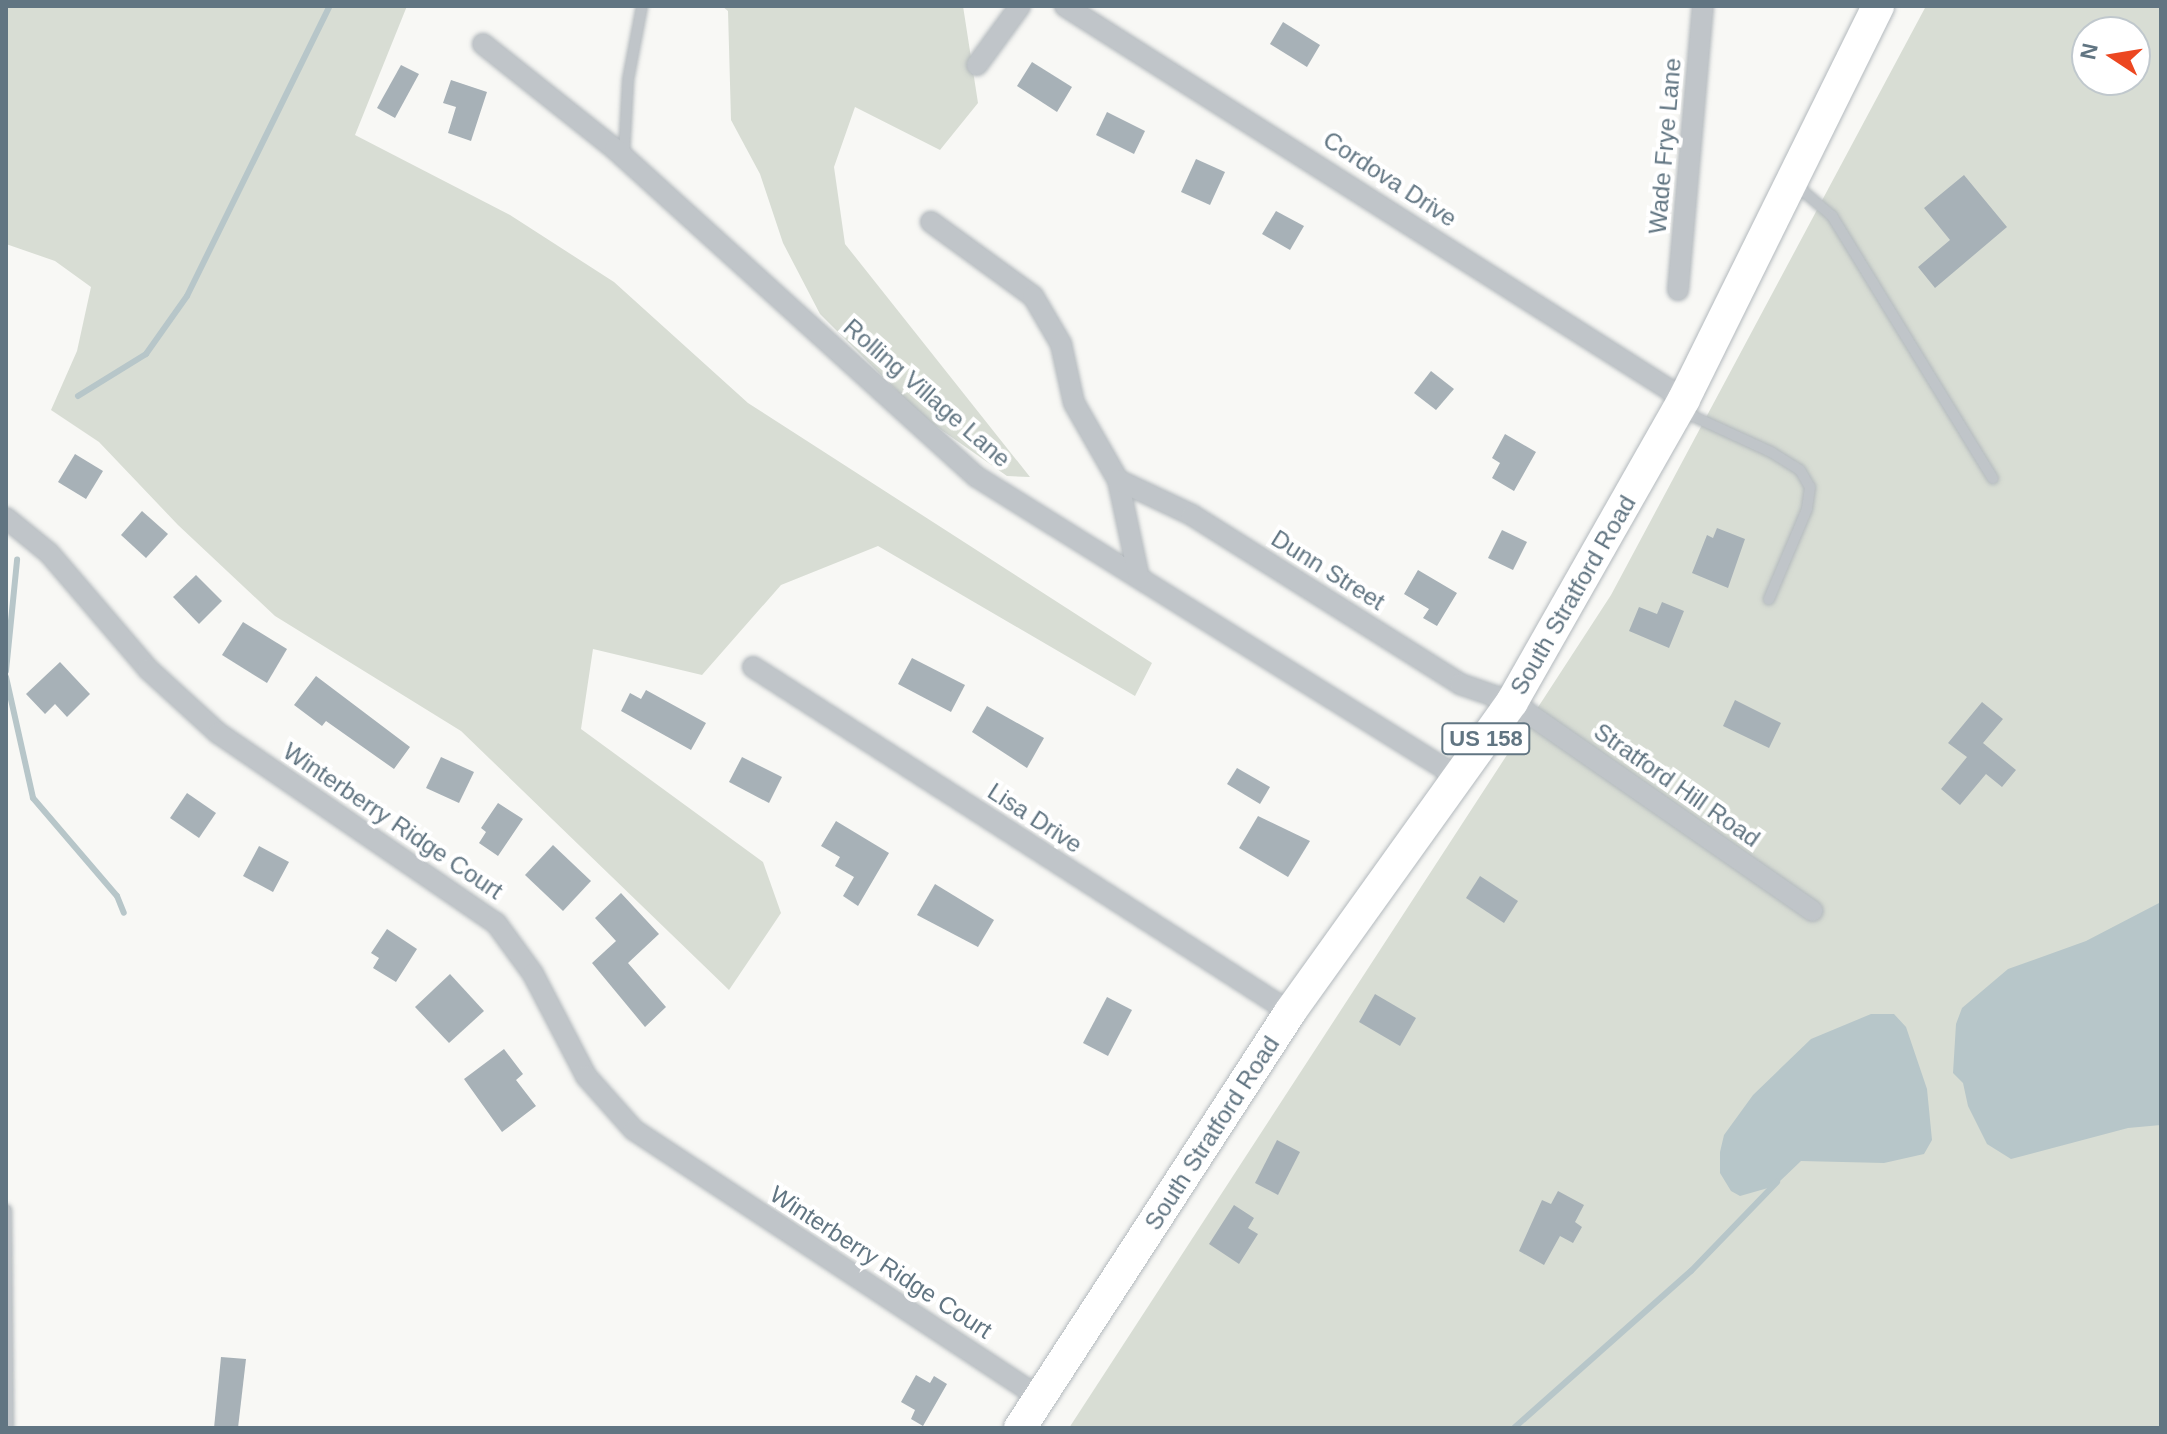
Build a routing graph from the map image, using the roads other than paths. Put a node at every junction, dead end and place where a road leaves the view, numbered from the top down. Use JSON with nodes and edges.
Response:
{"nodes":[{"id":1,"x":642,"y":6,"type":"edge"},
{"id":2,"x":1020,"y":6,"type":"edge"},
{"id":3,"x":1065,"y":6,"type":"edge"},
{"id":4,"x":1703,"y":6,"type":"edge"},
{"id":5,"x":1878,"y":6,"type":"edge"},
{"id":6,"x":483,"y":44,"type":"dead end"},
{"id":7,"x":977,"y":65,"type":"dead end"},
{"id":8,"x":624,"y":157,"type":"junction"},
{"id":9,"x":1791,"y":181,"type":"junction"},
{"id":10,"x":931,"y":222,"type":"dead end"},
{"id":11,"x":1678,"y":290,"type":"dead end"},
{"id":12,"x":1681,"y":404,"type":"junction"},
{"id":13,"x":1993,"y":479,"type":"dead end"},
{"id":14,"x":1118,"y":480,"type":"junction"},
{"id":15,"x":6,"y":518,"type":"edge"},
{"id":16,"x":1139,"y":578,"type":"junction"},
{"id":17,"x":1769,"y":599,"type":"dead end"},
{"id":18,"x":753,"y":667,"type":"dead end"},
{"id":19,"x":1512,"y":702,"type":"junction"},
{"id":20,"x":1458,"y":777,"type":"junction"},
{"id":21,"x":1813,"y":911,"type":"dead end"},
{"id":22,"x":1290,"y":1012,"type":"junction"},
{"id":23,"x":6,"y":1210,"type":"edge"},
{"id":24,"x":1041,"y":1398,"type":"junction"},
{"id":25,"x":8,"y":1428,"type":"edge"},
{"id":26,"x":1020,"y":1428,"type":"edge"}],
"edges":[{"from":1,"to":8,"type":"lane"},
{"from":2,"to":7,"type":"street"},
{"from":3,"to":12,"type":"street","name":"Cordova Drive"},
{"from":4,"to":11,"type":"street","name":"Wade Frye Lane"},
{"from":5,"to":9,"type":"main road","name":"South Stratford Road","number":"US 158"},
{"from":6,"to":8,"type":"street","name":"Rolling Village Lane"},
{"from":8,"to":16,"type":"street","name":"Rolling Village Lane"},
{"from":9,"to":12,"type":"main road","name":"South Stratford Road","number":"US 158"},
{"from":9,"to":13,"type":"lane"},
{"from":10,"to":14,"type":"street"},
{"from":12,"to":17,"type":"lane"},
{"from":12,"to":19,"type":"main road","name":"South Stratford Road","number":"US 158"},
{"from":14,"to":16,"type":"street"},
{"from":14,"to":19,"type":"street","name":"Dunn Street"},
{"from":15,"to":24,"type":"street","name":"Winterberry Ridge Court"},
{"from":16,"to":20,"type":"street","name":"Rolling Village Lane"},
{"from":18,"to":22,"type":"street","name":"Lisa Drive"},
{"from":19,"to":20,"type":"main road","name":"South Stratford Road","number":"US 158"},
{"from":19,"to":21,"type":"street","name":"Stratford Hill Road"},
{"from":20,"to":22,"type":"main road","name":"South Stratford Road","number":"US 158"},
{"from":22,"to":24,"type":"main road","name":"South Stratford Road","number":"US 158"},
{"from":23,"to":25,"type":"lane"},
{"from":24,"to":26,"type":"main road","name":"South Stratford Road","number":"US 158"}]}
